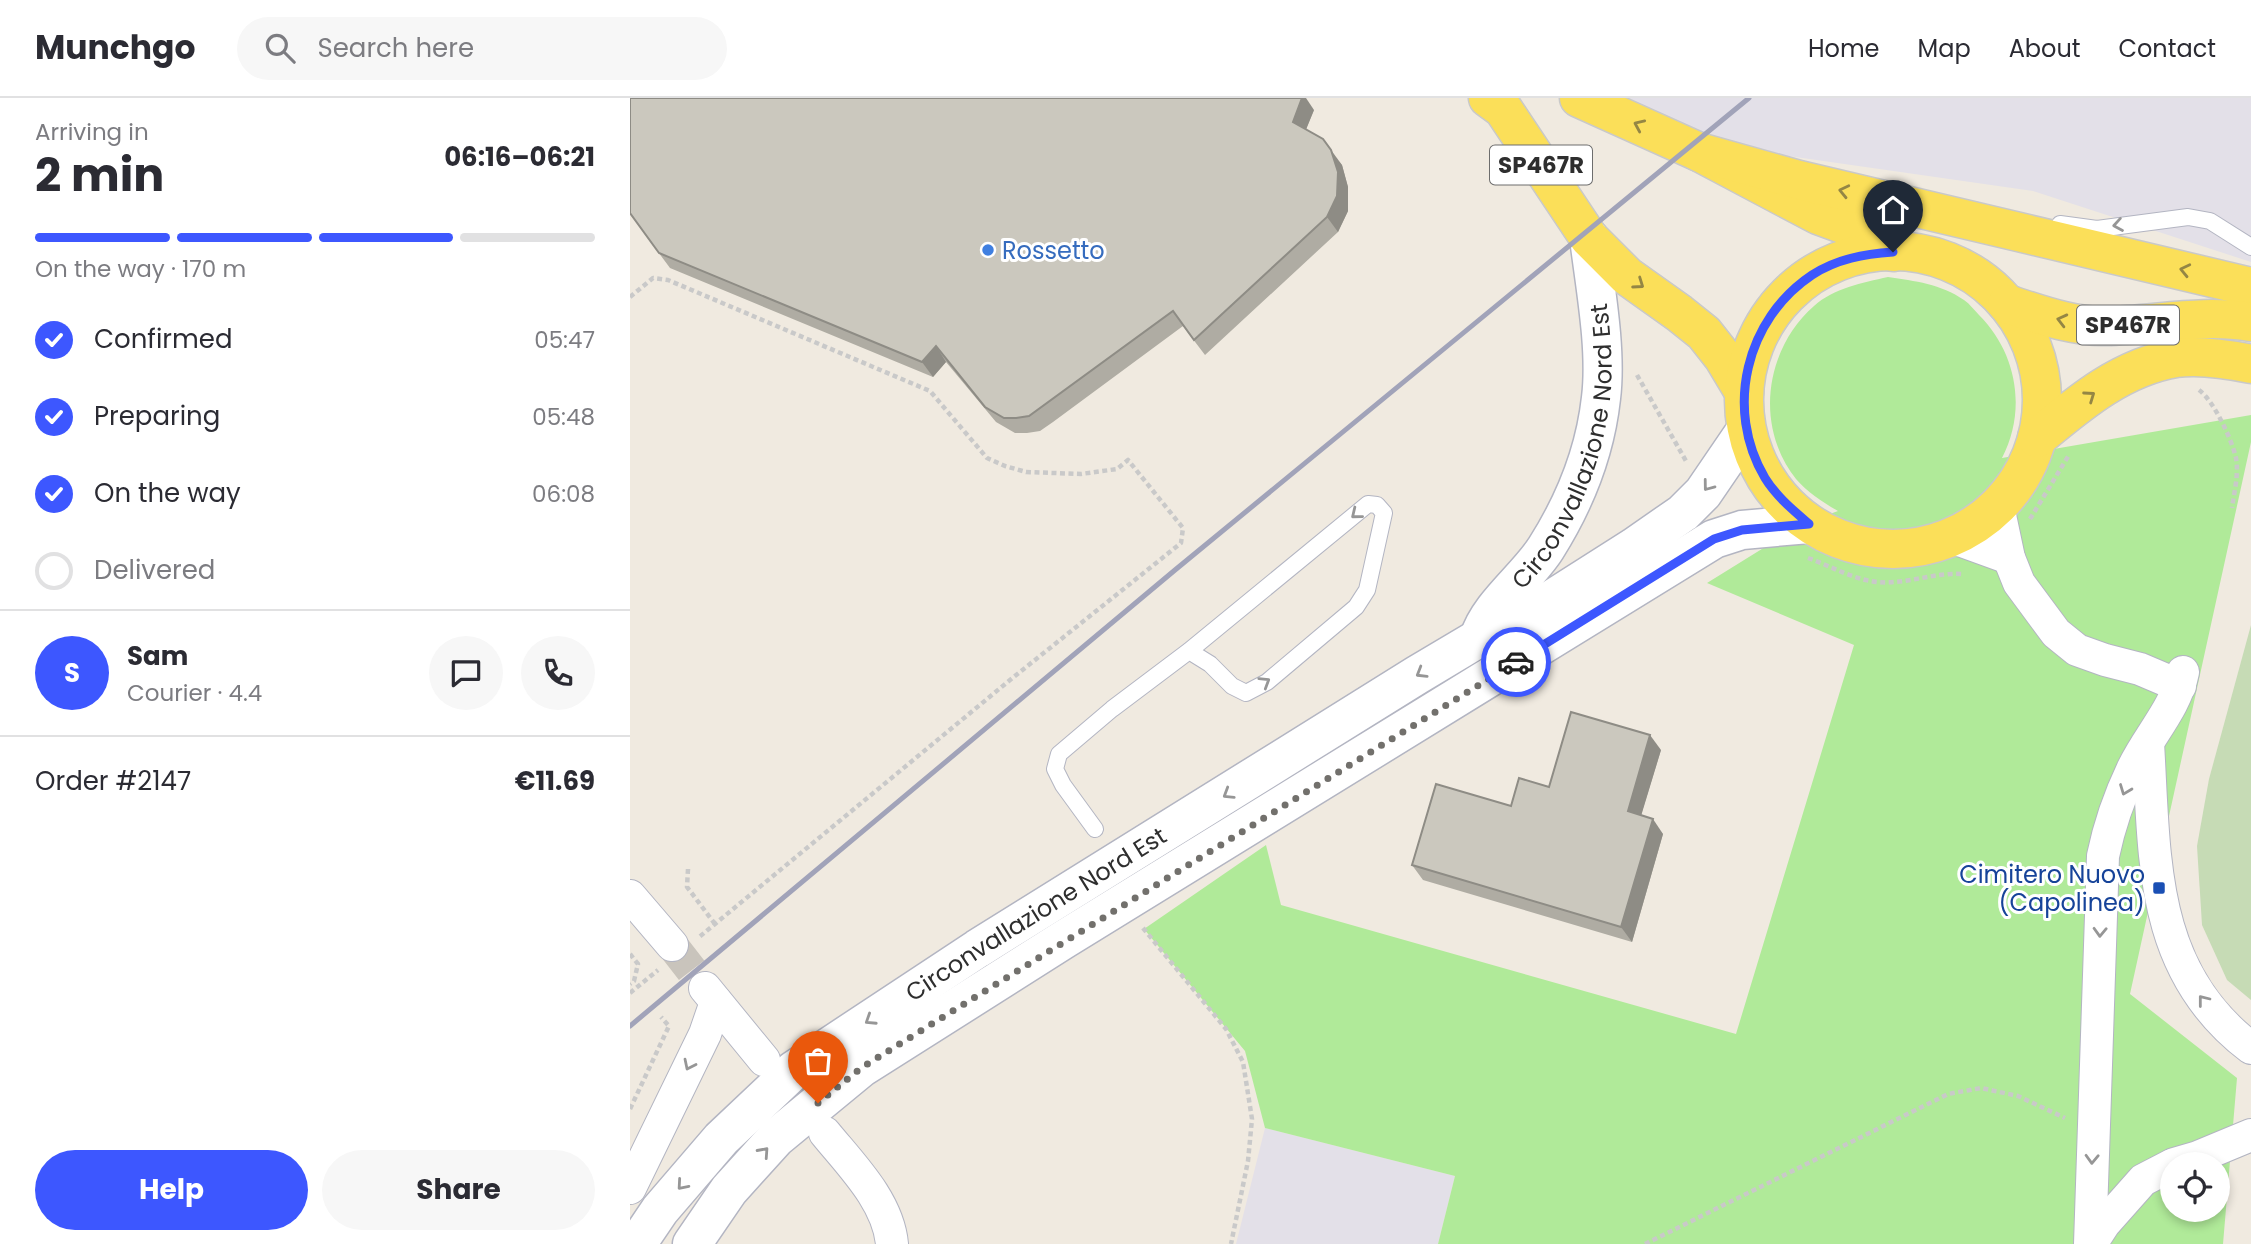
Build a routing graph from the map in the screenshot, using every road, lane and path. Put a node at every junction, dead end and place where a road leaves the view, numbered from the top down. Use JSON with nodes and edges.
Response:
{"nodes":[{"id":1,"x":1488,"y":98,"type":"edge"},
{"id":2,"x":1578,"y":98,"type":"edge"},
{"id":3,"x":1699,"y":152,"type":"junction"},
{"id":4,"x":1998,"y":211,"type":"dead end"},
{"id":5,"x":1946,"y":214,"type":"junction"},
{"id":6,"x":2041,"y":220,"type":"dead end"},
{"id":7,"x":1589,"y":238,"type":"junction"},
{"id":8,"x":2251,"y":247,"type":"edge"},
{"id":9,"x":1893,"y":252,"type":"junction"},
{"id":10,"x":2251,"y":286,"type":"edge"},
{"id":11,"x":630,"y":297,"type":"edge"},
{"id":12,"x":2007,"y":304,"type":"junction"},
{"id":13,"x":2251,"y":322,"type":"edge"},
{"id":14,"x":2251,"y":364,"type":"edge"},
{"id":15,"x":2196,"y":389,"type":"dead end"},
{"id":16,"x":1744,"y":392,"type":"junction"},
{"id":17,"x":1746,"y":430,"type":"junction"},
{"id":18,"x":2037,"y":438,"type":"junction"},
{"id":19,"x":2073,"y":449,"type":"dead end"},
{"id":20,"x":2232,"y":508,"type":"dead end"},
{"id":21,"x":2014,"y":513,"type":"junction"},
{"id":22,"x":1809,"y":524,"type":"junction"},
{"id":23,"x":1951,"y":537,"type":"junction"},
{"id":24,"x":2009,"y":558,"type":"junction"},
{"id":25,"x":1479,"y":638,"type":"junction"},
{"id":26,"x":1189,"y":651,"type":"junction"},
{"id":27,"x":2148,"y":743,"type":"junction"},
{"id":28,"x":1095,"y":828,"type":"dead end"},
{"id":29,"x":2106,"y":839,"type":"junction"},
{"id":30,"x":2154,"y":842,"type":"junction"},
{"id":31,"x":688,"y":869,"type":"dead end"},
{"id":32,"x":630,"y":896,"type":"edge"},
{"id":33,"x":1140,"y":925,"type":"dead end"},
{"id":34,"x":672,"y":945,"type":"tunnel mouth"},
{"id":35,"x":630,"y":954,"type":"edge"},
{"id":36,"x":630,"y":984,"type":"edge"},
{"id":37,"x":661,"y":1017,"type":"dead end"},
{"id":38,"x":2251,"y":1048,"type":"edge"},
{"id":39,"x":764,"y":1060,"type":"dead end"},
{"id":40,"x":630,"y":1109,"type":"edge"},
{"id":41,"x":2067,"y":1119,"type":"dead end"},
{"id":42,"x":825,"y":1133,"type":"dead end"},
{"id":43,"x":2251,"y":1135,"type":"edge"},
{"id":44,"x":2210,"y":1152,"type":"edge"},
{"id":45,"x":2160,"y":1171,"type":"edge"},
{"id":46,"x":630,"y":1188,"type":"edge"},
{"id":47,"x":729,"y":1190,"type":"junction"},
{"id":48,"x":637,"y":1244,"type":"edge"},
{"id":49,"x":692,"y":1244,"type":"edge"},
{"id":50,"x":709,"y":1244,"type":"edge"},
{"id":51,"x":892,"y":1244,"type":"edge"},
{"id":52,"x":1231,"y":1244,"type":"edge"},
{"id":53,"x":1645,"y":1244,"type":"edge"},
{"id":54,"x":2091,"y":1244,"type":"edge"}],
"edges":[{"from":1,"to":7,"type":"main road","number":"SP467R"},
{"from":3,"to":2,"type":"main road","number":"SP467R","one_way":true},
{"from":5,"to":3,"type":"main road","number":"SP467R","one_way":true},
{"from":3,"to":9,"type":"main road","number":"SP467R"},
{"from":4,"to":5,"type":"lane"},
{"from":10,"to":5,"type":"main road","number":"SP467R","one_way":true},
{"from":8,"to":6,"type":"lane","one_way":true},
{"from":7,"to":16,"type":"main road","number":"SP467R","one_way":true},
{"from":7,"to":25,"type":"main road","name":"Circonvallazione Nord Est"},
{"from":9,"to":12,"type":"main road"},
{"from":9,"to":16,"type":"main road"},
{"from":11,"to":31,"type":"path"},
{"from":13,"to":12,"type":"main road","number":"SP467R","one_way":true},
{"from":12,"to":18,"type":"main road"},
{"from":18,"to":14,"type":"main road","number":"SP467R","one_way":true},
{"from":15,"to":20,"type":"path"},
{"from":16,"to":17,"type":"main road"},
{"from":17,"to":22,"type":"main road"},
{"from":17,"to":25,"type":"main road","name":"Circonvallazione Nord Est","one_way":true},
{"from":18,"to":21,"type":"main road"},
{"from":19,"to":21,"type":"path"},
{"from":21,"to":23,"type":"main road"},
{"from":21,"to":24,"type":"street"},
{"from":22,"to":23,"type":"main road"},
{"from":47,"to":22,"type":"main road","name":"Circonvallazione Nord Est","one_way":true},
{"from":23,"to":24,"type":"street"},
{"from":24,"to":27,"type":"street"},
{"from":25,"to":48,"type":"main road","name":"Circonvallazione Nord Est","one_way":true},
{"from":26,"to":26,"type":"lane","one_way":true},
{"from":26,"to":28,"type":"lane"},
{"from":27,"to":29,"type":"street","one_way":true},
{"from":27,"to":30,"type":"street"},
{"from":29,"to":30,"type":"street"},
{"from":29,"to":54,"type":"street","one_way":true},
{"from":38,"to":30,"type":"street","one_way":true},
{"from":32,"to":34,"type":"street"},
{"from":33,"to":52,"type":"path"},
{"from":35,"to":36,"type":"path"},
{"from":37,"to":40,"type":"path"},
{"from":39,"to":46,"type":"street","one_way":true},
{"from":41,"to":53,"type":"path"},
{"from":42,"to":51,"type":"street"},
{"from":43,"to":44,"type":"street"},
{"from":45,"to":54,"type":"street"},
{"from":47,"to":49,"type":"main road","name":"Circonvallazione Nord Est"},
{"from":47,"to":50,"type":"street"}]}
